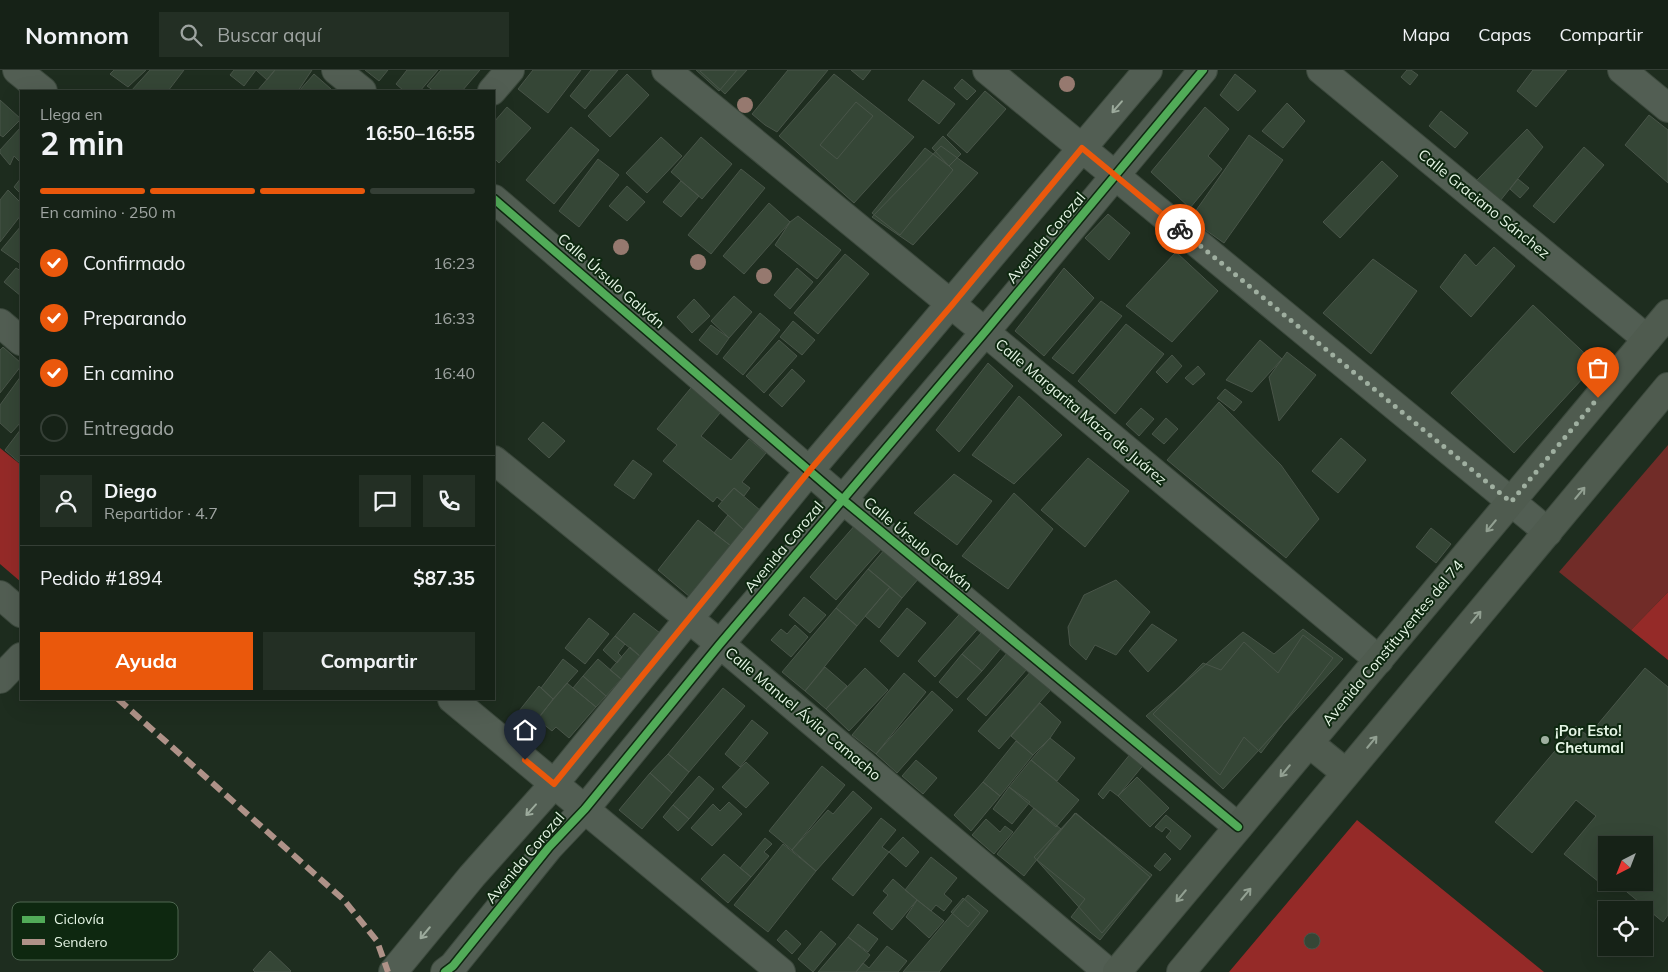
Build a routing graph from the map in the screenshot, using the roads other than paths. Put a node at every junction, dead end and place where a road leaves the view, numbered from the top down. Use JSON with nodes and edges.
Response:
{"nodes":[{"id":1,"x":17,"y":70,"type":"edge"},
{"id":2,"x":336,"y":70,"type":"edge"},
{"id":3,"x":510,"y":70,"type":"edge"},
{"id":4,"x":666,"y":70,"type":"edge"},
{"id":5,"x":987,"y":70,"type":"edge"},
{"id":6,"x":1148,"y":70,"type":"edge"},
{"id":7,"x":1203,"y":70,"type":"edge"},
{"id":8,"x":1321,"y":70,"type":"edge"},
{"id":9,"x":1622,"y":70,"type":"edge"},
{"id":10,"x":42,"y":90,"type":"edge"},
{"id":11,"x":361,"y":90,"type":"edge"},
{"id":12,"x":493,"y":90,"type":"edge"},
{"id":13,"x":1668,"y":108,"type":"edge"},
{"id":14,"x":1082,"y":148,"type":"junction"},
{"id":15,"x":1116,"y":175,"type":"junction"},
{"id":16,"x":495,"y":200,"type":"edge"},
{"id":17,"x":952,"y":305,"type":"junction"},
{"id":18,"x":1668,"y":314,"type":"edge"},
{"id":19,"x":0,"y":324,"type":"edge"},
{"id":20,"x":986,"y":332,"type":"junction"},
{"id":21,"x":1647,"y":339,"type":"junction"},
{"id":22,"x":20,"y":340,"type":"edge"},
{"id":23,"x":1668,"y":387,"type":"edge"},
{"id":24,"x":495,"y":461,"type":"edge"},
{"id":25,"x":810,"y":470,"type":"junction"},
{"id":26,"x":842,"y":499,"type":"junction"},
{"id":27,"x":1511,"y":502,"type":"junction"},
{"id":28,"x":1548,"y":532,"type":"junction"},
{"id":29,"x":0,"y":595,"type":"edge"},
{"id":30,"x":20,"y":612,"type":"edge"},
{"id":31,"x":690,"y":619,"type":"junction"},
{"id":32,"x":720,"y":644,"type":"junction"},
{"id":33,"x":20,"y":658,"type":"edge"},
{"id":34,"x":1379,"y":660,"type":"junction"},
{"id":35,"x":0,"y":679,"type":"edge"},
{"id":36,"x":453,"y":700,"type":"edge"},
{"id":37,"x":1310,"y":743,"type":"junction"},
{"id":38,"x":1346,"y":773,"type":"junction"},
{"id":39,"x":554,"y":784,"type":"junction"},
{"id":40,"x":585,"y":809,"type":"junction"},
{"id":41,"x":1238,"y":827,"type":"junction"},
{"id":42,"x":465,"y":960,"type":"edge"},
{"id":43,"x":393,"y":972,"type":"edge"},
{"id":44,"x":445,"y":972,"type":"edge"},
{"id":45,"x":781,"y":972,"type":"edge"},
{"id":46,"x":1108,"y":972,"type":"edge"},
{"id":47,"x":1117,"y":972,"type":"edge"},
{"id":48,"x":1181,"y":972,"type":"edge"}],
"edges":[{"from":1,"to":10,"type":"street"},
{"from":2,"to":11,"type":"street"},
{"from":3,"to":12,"type":"street"},
{"from":4,"to":17,"type":"street","name":"Calle Margarita Maza de Juárez"},
{"from":5,"to":14,"type":"street"},
{"from":6,"to":14,"type":"street","name":"Avenida Corozal","one_way":true},
{"from":7,"to":15,"type":"street","name":"Avenida Corozal"},
{"from":8,"to":21,"type":"street","name":"Calle Graciano Sánchez"},
{"from":9,"to":13,"type":"street"},
{"from":14,"to":15,"type":"street"},
{"from":14,"to":17,"type":"street","name":"Avenida Corozal"},
{"from":15,"to":20,"type":"street","name":"Avenida Corozal"},
{"from":15,"to":27,"type":"street"},
{"from":16,"to":25,"type":"street","name":"Calle Úrsulo Galván"},
{"from":17,"to":20,"type":"street","name":"Calle Margarita Maza de Juárez"},
{"from":17,"to":25,"type":"street","name":"Avenida Corozal"},
{"from":18,"to":21,"type":"main road","name":"Avenida Constituyentes del 74"},
{"from":19,"to":22,"type":"street"},
{"from":20,"to":26,"type":"street","name":"Avenida Corozal"},
{"from":20,"to":34,"type":"street","name":"Calle Margarita Maza de Juárez"},
{"from":21,"to":27,"type":"main road","name":"Avenida Constituyentes del 74"},
{"from":28,"to":23,"type":"main road","one_way":true},
{"from":24,"to":31,"type":"street","name":"Calle Manuel Ávila Camacho"},
{"from":25,"to":26,"type":"street","name":"Calle Úrsulo Galván"},
{"from":25,"to":31,"type":"street","name":"Avenida Corozal"},
{"from":26,"to":32,"type":"street","name":"Avenida Corozal"},
{"from":26,"to":41,"type":"street","name":"Calle Úrsulo Galván"},
{"from":27,"to":28,"type":"street"},
{"from":27,"to":34,"type":"main road","name":"Avenida Constituyentes del 74","one_way":true},
{"from":38,"to":28,"type":"main road","one_way":true},
{"from":29,"to":30,"type":"street"},
{"from":31,"to":32,"type":"street","name":"Calle Manuel Ávila Camacho"},
{"from":31,"to":39,"type":"street","name":"Avenida Corozal"},
{"from":32,"to":40,"type":"street","name":"Avenida Corozal"},
{"from":32,"to":46,"type":"street","name":"Calle Manuel Ávila Camacho"},
{"from":33,"to":35,"type":"street"},
{"from":34,"to":37,"type":"main road","name":"Avenida Constituyentes del 74"},
{"from":36,"to":39,"type":"street"},
{"from":37,"to":38,"type":"main road"},
{"from":37,"to":41,"type":"main road","name":"Avenida Constituyentes del 74","one_way":true},
{"from":48,"to":38,"type":"main road","one_way":true},
{"from":39,"to":40,"type":"street"},
{"from":39,"to":43,"type":"street","name":"Avenida Corozal","one_way":true},
{"from":40,"to":42,"type":"street","name":"Avenida Corozal"},
{"from":40,"to":45,"type":"street"},
{"from":41,"to":47,"type":"main road","name":"Avenida Constituyentes del 74","one_way":true},
{"from":42,"to":44,"type":"street","name":"Avenida Corozal"}]}
